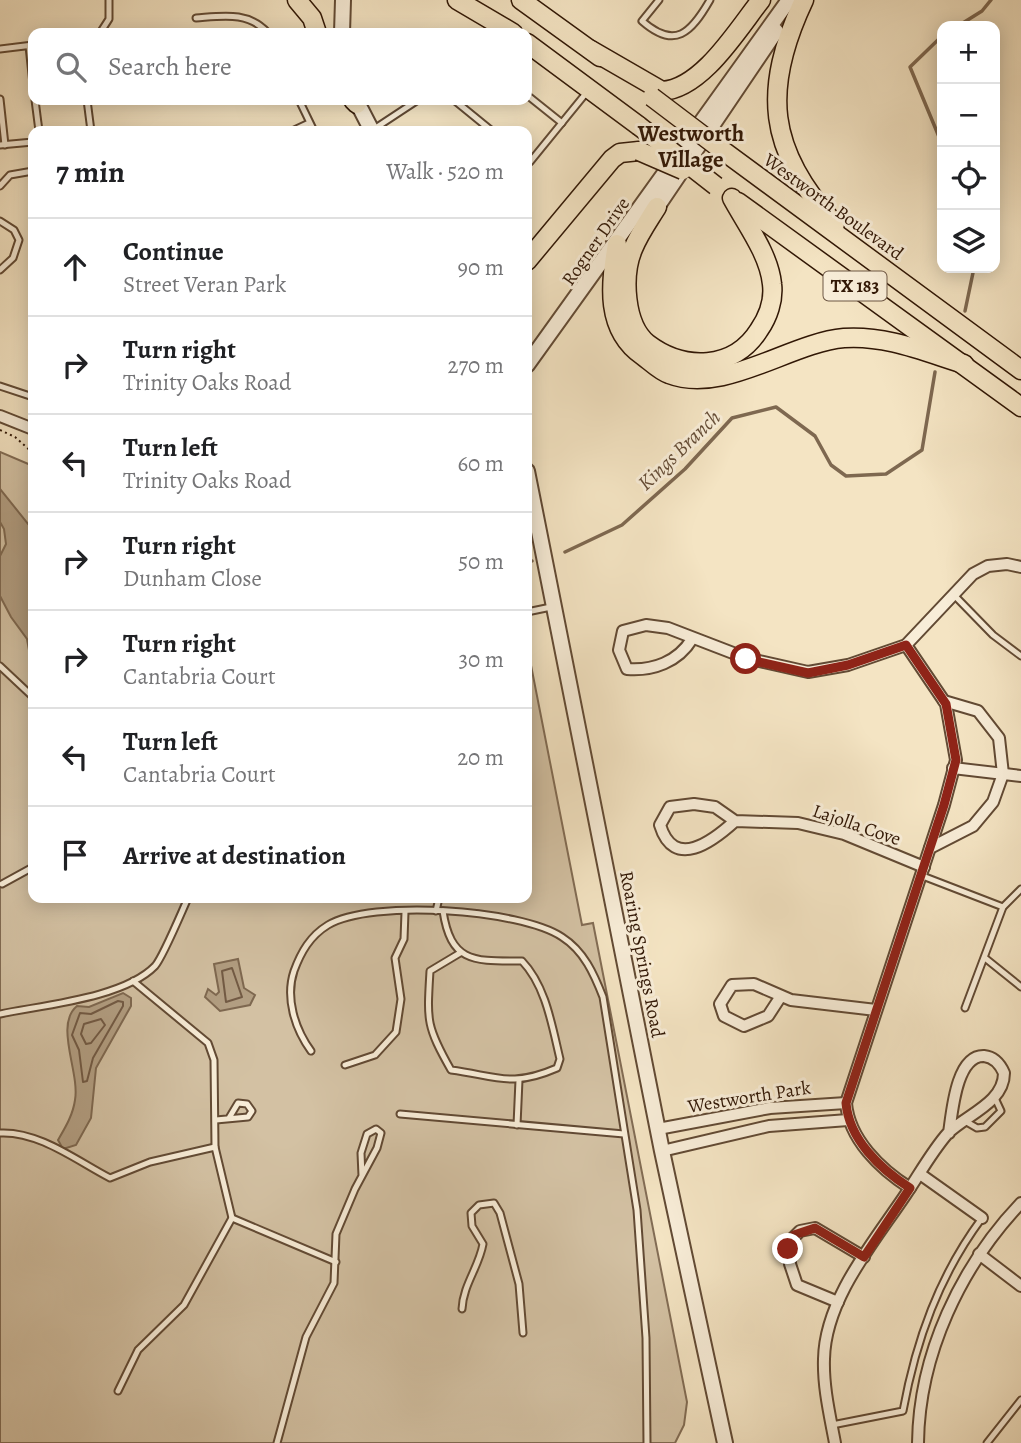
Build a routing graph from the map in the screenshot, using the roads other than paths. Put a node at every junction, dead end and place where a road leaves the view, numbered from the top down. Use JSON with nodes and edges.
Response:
{"nodes":[{"id":1,"x":109,"y":0,"type":"edge"},
{"id":2,"x":297,"y":0,"type":"edge"},
{"id":3,"x":342,"y":0,"type":"edge"},
{"id":4,"x":457,"y":0,"type":"edge"},
{"id":5,"x":518,"y":0,"type":"edge"},
{"id":6,"x":659,"y":0,"type":"edge"},
{"id":7,"x":709,"y":0,"type":"edge"},
{"id":8,"x":761,"y":0,"type":"edge"},
{"id":9,"x":789,"y":0,"type":"edge"},
{"id":10,"x":797,"y":0,"type":"edge"},
{"id":11,"x":804,"y":0,"type":"edge"},
{"id":12,"x":196,"y":18,"type":"dead end"},
{"id":13,"x":103,"y":28,"type":"edge"},
{"id":14,"x":263,"y":28,"type":"edge"},
{"id":15,"x":315,"y":28,"type":"edge"},
{"id":16,"x":342,"y":28,"type":"edge"},
{"id":17,"x":497,"y":28,"type":"edge"},
{"id":18,"x":501,"y":28,"type":"edge"},
{"id":19,"x":28,"y":45,"type":"edge"},
{"id":20,"x":532,"y":47,"type":"edge"},
{"id":21,"x":0,"y":49,"type":"edge"},
{"id":22,"x":591,"y":50,"type":"junction"},
{"id":23,"x":589,"y":90,"type":"junction"},
{"id":24,"x":0,"y":99,"type":"edge"},
{"id":25,"x":532,"y":99,"type":"edge"},
{"id":26,"x":36,"y":105,"type":"edge"},
{"id":27,"x":88,"y":105,"type":"edge"},
{"id":28,"x":301,"y":105,"type":"edge"},
{"id":29,"x":357,"y":105,"type":"edge"},
{"id":30,"x":411,"y":105,"type":"edge"},
{"id":31,"x":460,"y":105,"type":"edge"},
{"id":32,"x":309,"y":123,"type":"junction"},
{"id":33,"x":562,"y":123,"type":"junction"},
{"id":34,"x":38,"y":126,"type":"edge"},
{"id":35,"x":90,"y":126,"type":"edge"},
{"id":36,"x":303,"y":126,"type":"edge"},
{"id":37,"x":311,"y":126,"type":"edge"},
{"id":38,"x":369,"y":126,"type":"edge"},
{"id":39,"x":379,"y":126,"type":"edge"},
{"id":40,"x":486,"y":126,"type":"edge"},
{"id":41,"x":28,"y":142,"type":"edge"},
{"id":42,"x":3,"y":145,"type":"edge"},
{"id":43,"x":532,"y":160,"type":"edge"},
{"id":44,"x":28,"y":173,"type":"edge"},
{"id":45,"x":0,"y":186,"type":"edge"},
{"id":46,"x":716,"y":186,"type":"junction"},
{"id":47,"x":732,"y":198,"type":"junction"},
{"id":48,"x":657,"y":207,"type":"joint"},
{"id":49,"x":0,"y":221,"type":"edge"},
{"id":50,"x":617,"y":244,"type":"junction"},
{"id":51,"x":858,"y":249,"type":"junction"},
{"id":52,"x":532,"y":255,"type":"edge"},
{"id":53,"x":0,"y":270,"type":"edge"},
{"id":54,"x":532,"y":358,"type":"edge"},
{"id":55,"x":964,"y":364,"type":"junction"},
{"id":56,"x":1021,"y":370,"type":"edge"},
{"id":57,"x":0,"y":386,"type":"edge"},
{"id":58,"x":28,"y":395,"type":"edge"},
{"id":59,"x":1021,"y":407,"type":"edge"},
{"id":60,"x":0,"y":416,"type":"edge"},
{"id":61,"x":28,"y":427,"type":"edge"},
{"id":62,"x":532,"y":505,"type":"edge"},
{"id":63,"x":1021,"y":567,"type":"edge"},
{"id":64,"x":953,"y":594,"type":"junction"},
{"id":65,"x":554,"y":607,"type":"junction"},
{"id":66,"x":532,"y":610,"type":"edge"},
{"id":67,"x":692,"y":639,"type":"junction"},
{"id":68,"x":906,"y":645,"type":"junction"},
{"id":69,"x":1021,"y":656,"type":"edge"},
{"id":70,"x":1,"y":669,"type":"edge"},
{"id":71,"x":28,"y":693,"type":"edge"},
{"id":72,"x":944,"y":701,"type":"junction"},
{"id":73,"x":953,"y":768,"type":"junction"},
{"id":74,"x":1003,"y":774,"type":"junction"},
{"id":75,"x":1021,"y":776,"type":"edge"},
{"id":76,"x":735,"y":821,"type":"junction"},
{"id":77,"x":930,"y":848,"type":"junction"},
{"id":78,"x":28,"y":870,"type":"edge"},
{"id":79,"x":922,"y":871,"type":"junction"},
{"id":80,"x":2,"y":884,"type":"dead end"},
{"id":81,"x":1021,"y":889,"type":"edge"},
{"id":82,"x":186,"y":903,"type":"edge"},
{"id":83,"x":439,"y":903,"type":"edge"},
{"id":84,"x":1003,"y":907,"type":"junction"},
{"id":85,"x":440,"y":911,"type":"junction"},
{"id":86,"x":405,"y":912,"type":"junction"},
{"id":87,"x":460,"y":953,"type":"junction"},
{"id":88,"x":985,"y":958,"type":"junction"},
{"id":89,"x":133,"y":981,"type":"junction"},
{"id":90,"x":1021,"y":987,"type":"edge"},
{"id":91,"x":782,"y":996,"type":"junction"},
{"id":92,"x":965,"y":1008,"type":"dead end"},
{"id":93,"x":876,"y":1010,"type":"junction"},
{"id":94,"x":0,"y":1014,"type":"edge"},
{"id":95,"x":312,"y":1051,"type":"dead end"},
{"id":96,"x":345,"y":1065,"type":"dead end"},
{"id":97,"x":519,"y":1080,"type":"junction"},
{"id":98,"x":994,"y":1096,"type":"junction"},
{"id":99,"x":846,"y":1103,"type":"junction"},
{"id":100,"x":400,"y":1114,"type":"dead end"},
{"id":101,"x":229,"y":1118,"type":"dead end"},
{"id":102,"x":216,"y":1120,"type":"junction"},
{"id":103,"x":848,"y":1120,"type":"junction"},
{"id":104,"x":965,"y":1121,"type":"junction"},
{"id":105,"x":517,"y":1125,"type":"junction"},
{"id":106,"x":658,"y":1129,"type":"junction"},
{"id":107,"x":0,"y":1133,"type":"edge"},
{"id":108,"x":949,"y":1133,"type":"junction"},
{"id":109,"x":624,"y":1134,"type":"junction"},
{"id":110,"x":215,"y":1147,"type":"junction"},
{"id":111,"x":662,"y":1151,"type":"junction"},
{"id":112,"x":920,"y":1174,"type":"junction"},
{"id":113,"x":362,"y":1176,"type":"junction"},
{"id":114,"x":910,"y":1188,"type":"junction"},
{"id":115,"x":1021,"y":1203,"type":"edge"},
{"id":116,"x":232,"y":1217,"type":"junction"},
{"id":117,"x":982,"y":1218,"type":"joint"},
{"id":118,"x":979,"y":1254,"type":"junction"},
{"id":119,"x":864,"y":1257,"type":"junction"},
{"id":120,"x":336,"y":1262,"type":"junction"},
{"id":121,"x":1021,"y":1286,"type":"edge"},
{"id":122,"x":838,"y":1302,"type":"junction"},
{"id":123,"x":461,"y":1309,"type":"dead end"},
{"id":124,"x":523,"y":1333,"type":"dead end"},
{"id":125,"x":118,"y":1391,"type":"dead end"},
{"id":126,"x":1021,"y":1400,"type":"edge"},
{"id":127,"x":832,"y":1425,"type":"junction"},
{"id":128,"x":277,"y":1443,"type":"edge"},
{"id":129,"x":647,"y":1443,"type":"edge"},
{"id":130,"x":725,"y":1443,"type":"edge"},
{"id":131,"x":835,"y":1443,"type":"edge"},
{"id":132,"x":918,"y":1443,"type":"edge"},
{"id":133,"x":987,"y":1443,"type":"edge"}],
"edges":[{"from":1,"to":13,"type":"lane"},
{"from":2,"to":15,"type":"main road"},
{"from":3,"to":16,"type":"street"},
{"from":4,"to":17,"type":"main road"},
{"from":5,"to":18,"type":"main road"},
{"from":5,"to":22,"type":"main road","name":"Westworth Boulevard","number":"TX 183"},
{"from":6,"to":7,"type":"lane"},
{"from":8,"to":22,"type":"main road"},
{"from":9,"to":50,"type":"street","name":"Rogner Drive"},
{"from":10,"to":48,"type":"street","name":"Rogner Drive"},
{"from":11,"to":51,"type":"main road"},
{"from":12,"to":14,"type":"lane"},
{"from":19,"to":21,"type":"lane"},
{"from":20,"to":23,"type":"main road","number":"TX 183"},
{"from":22,"to":51,"type":"main road","name":"Westworth Boulevard","number":"TX 183","bridge":true},
{"from":23,"to":33,"type":"lane"},
{"from":23,"to":46,"type":"main road","number":"TX 183","bridge":true},
{"from":24,"to":42,"type":"lane"},
{"from":25,"to":33,"type":"lane"},
{"from":26,"to":34,"type":"lane"},
{"from":27,"to":35,"type":"lane"},
{"from":28,"to":32,"type":"lane"},
{"from":29,"to":38,"type":"street"},
{"from":30,"to":39,"type":"lane"},
{"from":31,"to":40,"type":"lane"},
{"from":32,"to":36,"type":"lane"},
{"from":32,"to":37,"type":"lane"},
{"from":33,"to":43,"type":"lane"},
{"from":41,"to":42,"type":"lane"},
{"from":44,"to":45,"type":"lane"},
{"from":46,"to":47,"type":"main road","number":"TX 183"},
{"from":46,"to":52,"type":"main road","bridge":true},
{"from":47,"to":48,"type":"main road"},
{"from":47,"to":55,"type":"main road","number":"TX 183"},
{"from":49,"to":53,"type":"lane"},
{"from":50,"to":54,"type":"street","name":"Rogner Drive"},
{"from":50,"to":55,"type":"main road"},
{"from":51,"to":56,"type":"main road","name":"Westworth Boulevard","number":"TX 183"},
{"from":55,"to":59,"type":"main road","number":"TX 183"},
{"from":57,"to":58,"type":"lane"},
{"from":60,"to":61,"type":"street"},
{"from":62,"to":65,"type":"street","name":"Roaring Springs Road"},
{"from":63,"to":64,"type":"street"},
{"from":64,"to":68,"type":"street"},
{"from":64,"to":69,"type":"lane"},
{"from":65,"to":66,"type":"lane"},
{"from":65,"to":106,"type":"street","name":"Roaring Springs Road"},
{"from":67,"to":67,"type":"street"},
{"from":67,"to":68,"type":"street"},
{"from":68,"to":72,"type":"street"},
{"from":70,"to":71,"type":"lane"},
{"from":72,"to":73,"type":"street"},
{"from":72,"to":74,"type":"street"},
{"from":73,"to":74,"type":"street"},
{"from":73,"to":77,"type":"street"},
{"from":74,"to":75,"type":"street"},
{"from":74,"to":77,"type":"street"},
{"from":76,"to":76,"type":"street","name":"Lajolla Cove"},
{"from":76,"to":79,"type":"street","name":"Lajolla Cove"},
{"from":77,"to":79,"type":"street"},
{"from":78,"to":80,"type":"lane"},
{"from":79,"to":84,"type":"lane"},
{"from":79,"to":93,"type":"street"},
{"from":81,"to":84,"type":"lane"},
{"from":82,"to":89,"type":"lane"},
{"from":83,"to":85,"type":"lane"},
{"from":84,"to":88,"type":"lane"},
{"from":85,"to":86,"type":"lane"},
{"from":85,"to":87,"type":"lane"},
{"from":85,"to":109,"type":"lane"},
{"from":86,"to":95,"type":"lane"},
{"from":86,"to":96,"type":"lane"},
{"from":87,"to":97,"type":"lane"},
{"from":87,"to":97,"type":"lane"},
{"from":88,"to":90,"type":"lane"},
{"from":88,"to":92,"type":"lane"},
{"from":89,"to":94,"type":"lane"},
{"from":89,"to":102,"type":"lane"},
{"from":91,"to":91,"type":"street"},
{"from":91,"to":93,"type":"street"},
{"from":93,"to":99,"type":"street"},
{"from":97,"to":105,"type":"lane"},
{"from":98,"to":104,"type":"street"},
{"from":98,"to":104,"type":"lane"},
{"from":98,"to":108,"type":"street"},
{"from":99,"to":103,"type":"street"},
{"from":99,"to":106,"type":"street","name":"Westworth Park"},
{"from":100,"to":105,"type":"lane"},
{"from":101,"to":102,"type":"lane"},
{"from":102,"to":110,"type":"lane"},
{"from":103,"to":111,"type":"street","name":"Westworth Park"},
{"from":103,"to":114,"type":"street"},
{"from":104,"to":108,"type":"street"},
{"from":105,"to":109,"type":"lane"},
{"from":106,"to":111,"type":"street","name":"Roaring Springs Road"},
{"from":107,"to":110,"type":"lane"},
{"from":108,"to":112,"type":"street"},
{"from":109,"to":129,"type":"lane"},
{"from":110,"to":116,"type":"lane"},
{"from":111,"to":130,"type":"street","name":"Roaring Springs Road"},
{"from":112,"to":114,"type":"street"},
{"from":112,"to":117,"type":"street"},
{"from":113,"to":113,"type":"lane"},
{"from":113,"to":120,"type":"lane"},
{"from":114,"to":119,"type":"street"},
{"from":115,"to":118,"type":"street"},
{"from":116,"to":120,"type":"lane"},
{"from":116,"to":125,"type":"lane"},
{"from":117,"to":127,"type":"lane"},
{"from":118,"to":121,"type":"street"},
{"from":118,"to":132,"type":"street"},
{"from":119,"to":122,"type":"street"},
{"from":119,"to":122,"type":"street"},
{"from":120,"to":128,"type":"lane"},
{"from":122,"to":127,"type":"street"},
{"from":123,"to":124,"type":"lane"},
{"from":126,"to":133,"type":"lane"},
{"from":127,"to":131,"type":"street"}]}
